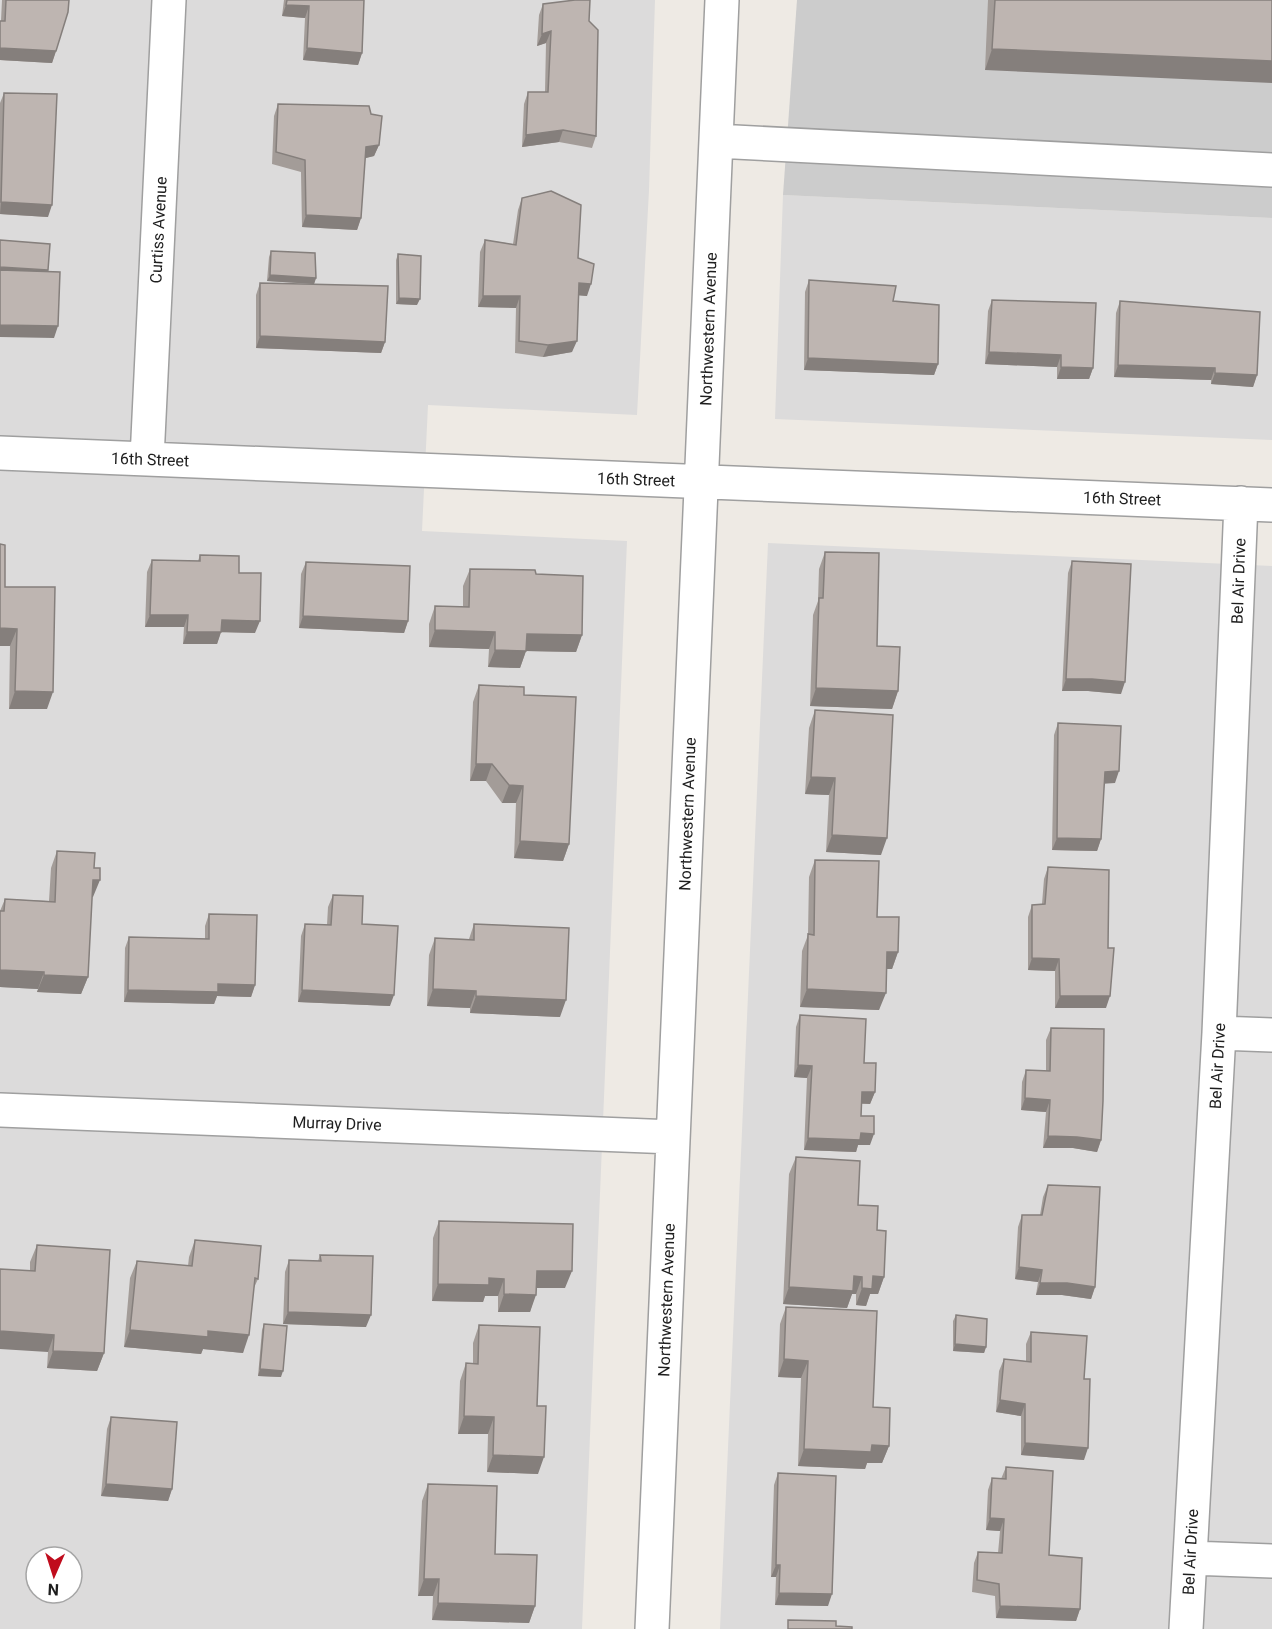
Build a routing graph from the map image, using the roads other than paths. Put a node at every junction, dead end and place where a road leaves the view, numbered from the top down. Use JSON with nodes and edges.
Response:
{"nodes":[{"id":1,"x":169,"y":0,"type":"edge"},
{"id":2,"x":722,"y":0,"type":"edge"},
{"id":3,"x":716,"y":141,"type":"junction"},
{"id":4,"x":1272,"y":170,"type":"edge"},
{"id":5,"x":0,"y":453,"type":"edge"},
{"id":6,"x":147,"y":459,"type":"junction"},
{"id":7,"x":701,"y":481,"type":"junction"},
{"id":8,"x":1257,"y":504,"type":"edge"},
{"id":9,"x":1218,"y":1033,"type":"junction"},
{"id":10,"x":1272,"y":1035,"type":"edge"},
{"id":11,"x":0,"y":1110,"type":"edge"},
{"id":12,"x":673,"y":1137,"type":"junction"},
{"id":13,"x":1190,"y":1557,"type":"junction"},
{"id":14,"x":1272,"y":1561,"type":"edge"},
{"id":15,"x":652,"y":1629,"type":"edge"},
{"id":16,"x":1186,"y":1629,"type":"edge"}],
"edges":[{"from":1,"to":6,"type":"street","name":"Curtiss Avenue"},
{"from":2,"to":3,"type":"street","name":"Northwestern Avenue"},
{"from":3,"to":4,"type":"street"},
{"from":3,"to":7,"type":"street","name":"Northwestern Avenue"},
{"from":5,"to":6,"type":"street","name":"16th Street"},
{"from":6,"to":7,"type":"street","name":"16th Street"},
{"from":7,"to":8,"type":"street","name":"16th Street"},
{"from":7,"to":12,"type":"street","name":"Northwestern Avenue"},
{"from":8,"to":9,"type":"street","name":"Bel Air Drive"},
{"from":9,"to":10,"type":"street"},
{"from":9,"to":13,"type":"street","name":"Bel Air Drive"},
{"from":11,"to":12,"type":"street","name":"Murray Drive"},
{"from":12,"to":15,"type":"street","name":"Northwestern Avenue"},
{"from":13,"to":14,"type":"street"},
{"from":13,"to":16,"type":"street","name":"Bel Air Drive"}]}
